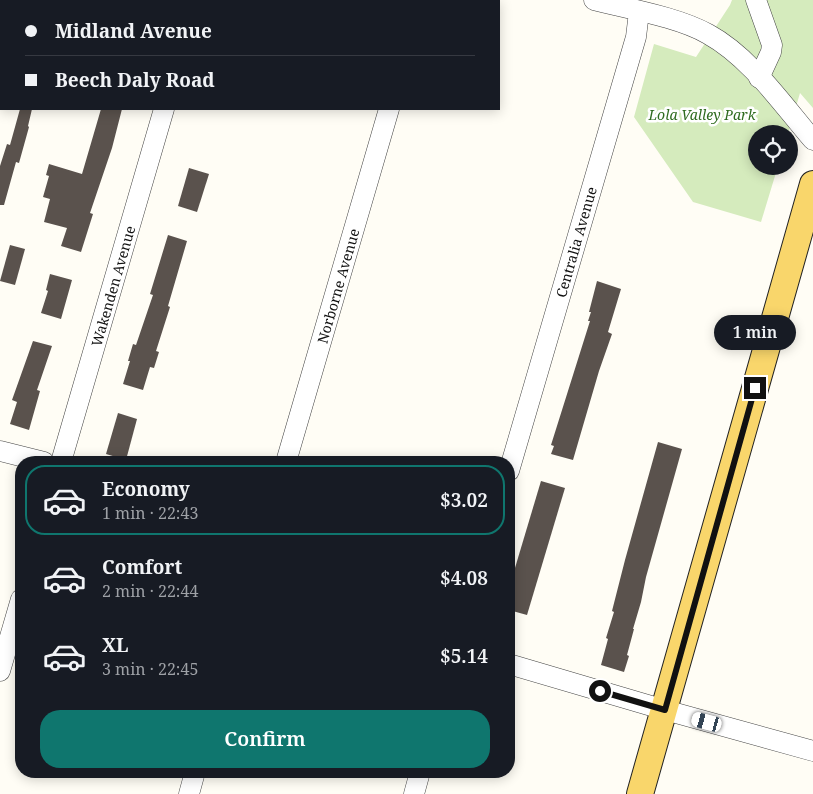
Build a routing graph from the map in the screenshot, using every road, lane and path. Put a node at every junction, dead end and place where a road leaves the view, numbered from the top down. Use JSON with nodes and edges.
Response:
{"nodes":[{"id":1,"x":594,"y":0,"type":"edge"},
{"id":2,"x":756,"y":0,"type":"edge"},
{"id":3,"x":638,"y":12,"type":"junction"},
{"id":4,"x":759,"y":78,"type":"junction"},
{"id":5,"x":164,"y":110,"type":"edge"},
{"id":6,"x":389,"y":110,"type":"edge"},
{"id":7,"x":813,"y":140,"type":"edge"},
{"id":8,"x":813,"y":184,"type":"edge"},
{"id":9,"x":0,"y":452,"type":"edge"},
{"id":10,"x":18,"y":456,"type":"edge"},
{"id":11,"x":63,"y":456,"type":"edge"},
{"id":12,"x":288,"y":456,"type":"edge"},
{"id":13,"x":513,"y":456,"type":"edge"},
{"id":14,"x":15,"y":620,"type":"edge"},
{"id":15,"x":515,"y":666,"type":"edge"},
{"id":16,"x":0,"y":671,"type":"edge"},
{"id":17,"x":665,"y":710,"type":"junction"},
{"id":18,"x":813,"y":751,"type":"edge"},
{"id":19,"x":193,"y":778,"type":"edge"},
{"id":20,"x":418,"y":778,"type":"edge"},
{"id":21,"x":189,"y":794,"type":"edge"},
{"id":22,"x":414,"y":794,"type":"edge"},
{"id":23,"x":640,"y":794,"type":"edge"}],
"edges":[{"from":1,"to":3,"type":"street"},
{"from":2,"to":4,"type":"street"},
{"from":3,"to":4,"type":"street"},
{"from":3,"to":13,"type":"street","name":"Centralia Avenue"},
{"from":4,"to":7,"type":"street"},
{"from":5,"to":11,"type":"street","name":"Wakenden Avenue"},
{"from":6,"to":12,"type":"street","name":"Norborne Avenue"},
{"from":8,"to":17,"type":"main road"},
{"from":9,"to":10,"type":"street"},
{"from":14,"to":16,"type":"street"},
{"from":15,"to":17,"type":"street"},
{"from":17,"to":18,"type":"street"},
{"from":17,"to":23,"type":"main road"},
{"from":19,"to":21,"type":"street"},
{"from":20,"to":22,"type":"street"}]}
